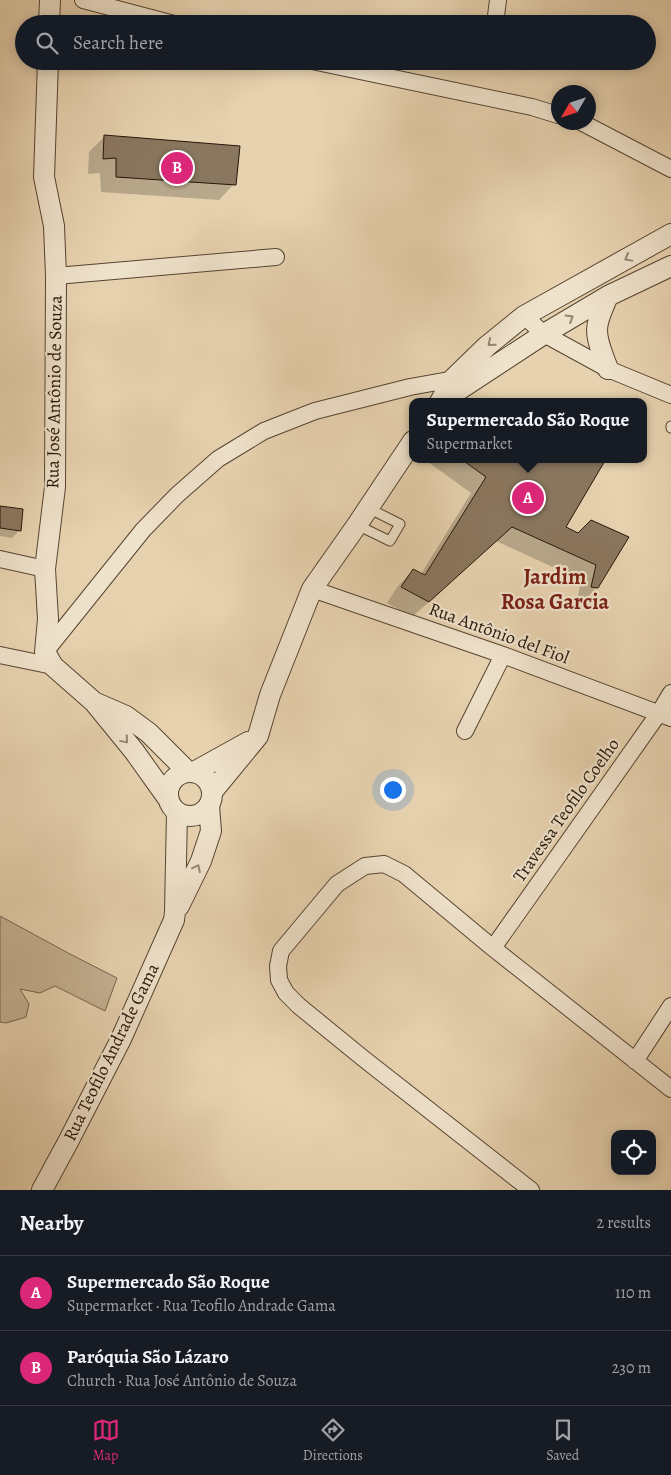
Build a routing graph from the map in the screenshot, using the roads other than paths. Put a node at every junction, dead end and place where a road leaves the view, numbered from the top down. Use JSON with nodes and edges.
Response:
{"nodes":[{"id":1,"x":50,"y":0,"type":"edge"},
{"id":2,"x":83,"y":0,"type":"edge"},
{"id":3,"x":498,"y":0,"type":"edge"},
{"id":4,"x":49,"y":15,"type":"edge"},
{"id":5,"x":140,"y":15,"type":"edge"},
{"id":6,"x":496,"y":15,"type":"edge"},
{"id":7,"x":48,"y":70,"type":"edge"},
{"id":8,"x":355,"y":70,"type":"edge"},
{"id":9,"x":551,"y":113,"type":"edge"},
{"id":10,"x":596,"y":130,"type":"edge"},
{"id":11,"x":671,"y":169,"type":"edge"},
{"id":12,"x":671,"y":234,"type":"edge"},
{"id":13,"x":276,"y":257,"type":"dead end"},
{"id":14,"x":671,"y":266,"type":"edge"},
{"id":15,"x":56,"y":276,"type":"junction"},
{"id":16,"x":608,"y":296,"type":"junction"},
{"id":17,"x":524,"y":316,"type":"junction"},
{"id":18,"x":544,"y":334,"type":"junction"},
{"id":19,"x":608,"y":369,"type":"junction"},
{"id":20,"x":482,"y":376,"type":"junction"},
{"id":21,"x":453,"y":379,"type":"junction"},
{"id":22,"x":671,"y":395,"type":"edge"},
{"id":23,"x":443,"y":398,"type":"edge"},
{"id":24,"x":447,"y":398,"type":"edge"},
{"id":25,"x":409,"y":447,"type":"edge"},
{"id":26,"x":368,"y":508,"type":"junction"},
{"id":27,"x":358,"y":525,"type":"junction"},
{"id":28,"x":0,"y":559,"type":"edge"},
{"id":29,"x":45,"y":569,"type":"junction"},
{"id":30,"x":312,"y":589,"type":"junction"},
{"id":31,"x":0,"y":655,"type":"edge"},
{"id":32,"x":503,"y":655,"type":"junction"},
{"id":33,"x":49,"y":659,"type":"junction"},
{"id":34,"x":671,"y":693,"type":"edge"},
{"id":35,"x":94,"y":702,"type":"junction"},
{"id":36,"x":665,"y":716,"type":"edge"},
{"id":37,"x":465,"y":731,"type":"dead end"},
{"id":38,"x":258,"y":736,"type":"junction"},
{"id":39,"x":191,"y":771,"type":"junction"},
{"id":40,"x":211,"y":799,"type":"junction"},
{"id":41,"x":173,"y":806,"type":"junction"},
{"id":42,"x":176,"y":912,"type":"junction"},
{"id":43,"x":493,"y":948,"type":"junction"},
{"id":44,"x":671,"y":1006,"type":"edge"},
{"id":45,"x":636,"y":1061,"type":"junction"},
{"id":46,"x":671,"y":1089,"type":"edge"},
{"id":47,"x":42,"y":1190,"type":"edge"},
{"id":48,"x":531,"y":1190,"type":"edge"}],
"edges":[{"from":1,"to":4,"type":"street"},
{"from":2,"to":5,"type":"street"},
{"from":3,"to":6,"type":"street"},
{"from":7,"to":15,"type":"street","name":"Rua José Antônio de Souza"},
{"from":8,"to":9,"type":"street"},
{"from":10,"to":11,"type":"street"},
{"from":12,"to":17,"type":"street","one_way":true},
{"from":13,"to":15,"type":"street"},
{"from":14,"to":16,"type":"street"},
{"from":15,"to":29,"type":"street","name":"Rua José Antônio de Souza"},
{"from":18,"to":16,"type":"street","one_way":true},
{"from":16,"to":19,"type":"street"},
{"from":17,"to":18,"type":"street"},
{"from":17,"to":21,"type":"street","one_way":true},
{"from":18,"to":19,"type":"street"},
{"from":18,"to":20,"type":"street"},
{"from":19,"to":22,"type":"street"},
{"from":20,"to":21,"type":"street"},
{"from":20,"to":24,"type":"street"},
{"from":21,"to":23,"type":"street"},
{"from":21,"to":33,"type":"street"},
{"from":25,"to":26,"type":"street"},
{"from":26,"to":27,"type":"street"},
{"from":26,"to":27,"type":"lane"},
{"from":27,"to":30,"type":"street"},
{"from":28,"to":29,"type":"street"},
{"from":29,"to":33,"type":"street","name":"Rua José Antônio de Souza"},
{"from":30,"to":32,"type":"street","name":"Rua Antônio del Fiol"},
{"from":30,"to":38,"type":"street"},
{"from":31,"to":33,"type":"street"},
{"from":32,"to":36,"type":"street","name":"Rua Antônio del Fiol"},
{"from":32,"to":37,"type":"street"},
{"from":33,"to":35,"type":"street"},
{"from":34,"to":36,"type":"street","name":"Travessa Teofilo Coelho"},
{"from":35,"to":39,"type":"street"},
{"from":35,"to":41,"type":"street","one_way":true},
{"from":36,"to":43,"type":"street","name":"Travessa Teofilo Coelho"},
{"from":38,"to":39,"type":"street","name":"Rua Teofilo Andrade Gama"},
{"from":38,"to":40,"type":"street"},
{"from":39,"to":40,"type":"street"},
{"from":39,"to":41,"type":"street","name":"Rua Teofilo Andrade Gama"},
{"from":40,"to":41,"type":"street"},
{"from":42,"to":40,"type":"street","name":"Rua Teofilo Andrade Gama","one_way":true},
{"from":41,"to":42,"type":"street","name":"Rua Teofilo Andrade Gama"},
{"from":42,"to":47,"type":"street","name":"Rua Teofilo Andrade Gama"},
{"from":43,"to":45,"type":"street"},
{"from":43,"to":48,"type":"street"},
{"from":44,"to":45,"type":"street"},
{"from":45,"to":46,"type":"street"}]}
